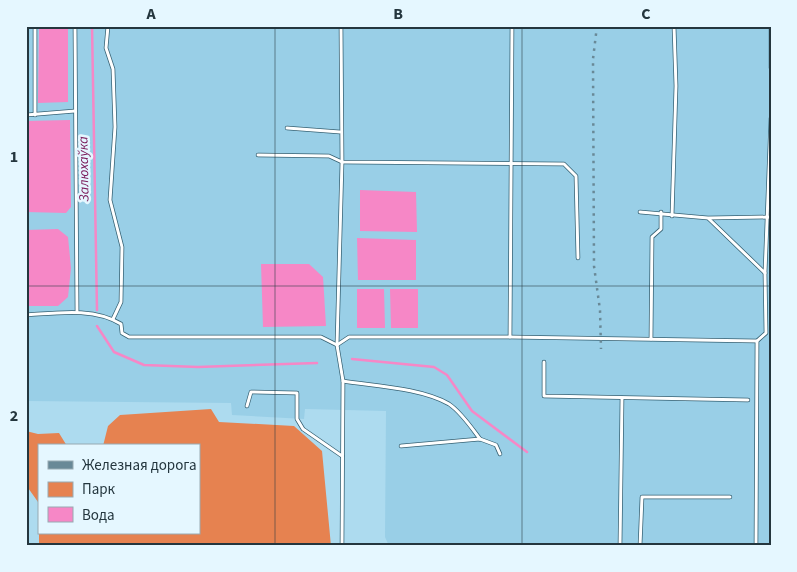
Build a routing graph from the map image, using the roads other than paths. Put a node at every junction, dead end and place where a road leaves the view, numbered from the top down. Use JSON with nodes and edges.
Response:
{"nodes":[{"id":1,"x":35,"y":26,"type":"edge"},
{"id":2,"x":74,"y":26,"type":"edge"},
{"id":3,"x":108,"y":26,"type":"edge"},
{"id":4,"x":341,"y":26,"type":"edge"},
{"id":5,"x":512,"y":26,"type":"edge"},
{"id":6,"x":674,"y":26,"type":"edge"},
{"id":7,"x":771,"y":26,"type":"edge"},
{"id":8,"x":771,"y":68,"type":"edge"},
{"id":9,"x":75,"y":111,"type":"junction"},
{"id":10,"x":35,"y":114,"type":"junction"},
{"id":11,"x":26,"y":115,"type":"edge"},
{"id":12,"x":771,"y":118,"type":"edge"},
{"id":13,"x":286,"y":128,"type":"dead end"},
{"id":14,"x":340,"y":132,"type":"junction"},
{"id":15,"x":258,"y":156,"type":"dead end"},
{"id":16,"x":342,"y":162,"type":"junction"},
{"id":17,"x":510,"y":164,"type":"junction"},
{"id":18,"x":640,"y":212,"type":"dead end"},
{"id":19,"x":661,"y":212,"type":"junction"},
{"id":20,"x":672,"y":216,"type":"junction"},
{"id":21,"x":769,"y":217,"type":"edge"},
{"id":22,"x":708,"y":218,"type":"junction"},
{"id":23,"x":578,"y":258,"type":"dead end"},
{"id":24,"x":765,"y":273,"type":"junction"},
{"id":25,"x":77,"y":312,"type":"junction"},
{"id":26,"x":26,"y":314,"type":"edge"},
{"id":27,"x":113,"y":320,"type":"junction"},
{"id":28,"x":510,"y":337,"type":"junction"},
{"id":29,"x":652,"y":339,"type":"junction"},
{"id":30,"x":757,"y":341,"type":"junction"},
{"id":31,"x":337,"y":344,"type":"junction"},
{"id":32,"x":544,"y":362,"type":"dead end"},
{"id":33,"x":343,"y":381,"type":"junction"},
{"id":34,"x":622,"y":398,"type":"junction"},
{"id":35,"x":748,"y":400,"type":"dead end"},
{"id":36,"x":247,"y":406,"type":"dead end"},
{"id":37,"x":480,"y":439,"type":"junction"},
{"id":38,"x":401,"y":446,"type":"dead end"},
{"id":39,"x":500,"y":454,"type":"dead end"},
{"id":40,"x":343,"y":456,"type":"junction"},
{"id":41,"x":730,"y":497,"type":"dead end"},
{"id":42,"x":342,"y":546,"type":"edge"},
{"id":43,"x":620,"y":546,"type":"edge"},
{"id":44,"x":640,"y":546,"type":"edge"},
{"id":45,"x":756,"y":546,"type":"edge"}],
"edges":[{"from":1,"to":10,"type":"lane"},
{"from":2,"to":9,"type":"lane"},
{"from":3,"to":27,"type":"lane"},
{"from":4,"to":14,"type":"lane"},
{"from":5,"to":17,"type":"lane"},
{"from":6,"to":20,"type":"lane"},
{"from":7,"to":8,"type":"lane"},
{"from":9,"to":10,"type":"lane"},
{"from":9,"to":25,"type":"lane"},
{"from":10,"to":11,"type":"lane"},
{"from":12,"to":21,"type":"lane"},
{"from":13,"to":14,"type":"lane"},
{"from":14,"to":16,"type":"lane"},
{"from":15,"to":16,"type":"lane"},
{"from":16,"to":17,"type":"lane"},
{"from":16,"to":31,"type":"lane"},
{"from":17,"to":23,"type":"lane"},
{"from":17,"to":28,"type":"lane"},
{"from":18,"to":19,"type":"lane"},
{"from":19,"to":20,"type":"lane"},
{"from":19,"to":29,"type":"lane"},
{"from":20,"to":22,"type":"lane"},
{"from":21,"to":22,"type":"lane"},
{"from":21,"to":24,"type":"lane"},
{"from":22,"to":24,"type":"lane"},
{"from":24,"to":30,"type":"lane"},
{"from":25,"to":26,"type":"lane"},
{"from":25,"to":27,"type":"lane"},
{"from":27,"to":31,"type":"lane"},
{"from":28,"to":29,"type":"lane"},
{"from":28,"to":31,"type":"lane"},
{"from":29,"to":30,"type":"lane"},
{"from":30,"to":45,"type":"lane"},
{"from":31,"to":33,"type":"lane"},
{"from":32,"to":34,"type":"lane"},
{"from":33,"to":37,"type":"lane"},
{"from":33,"to":40,"type":"lane"},
{"from":34,"to":35,"type":"lane"},
{"from":34,"to":43,"type":"lane"},
{"from":36,"to":40,"type":"lane"},
{"from":37,"to":38,"type":"lane"},
{"from":37,"to":39,"type":"lane"},
{"from":40,"to":42,"type":"lane"},
{"from":41,"to":44,"type":"lane"}]}
